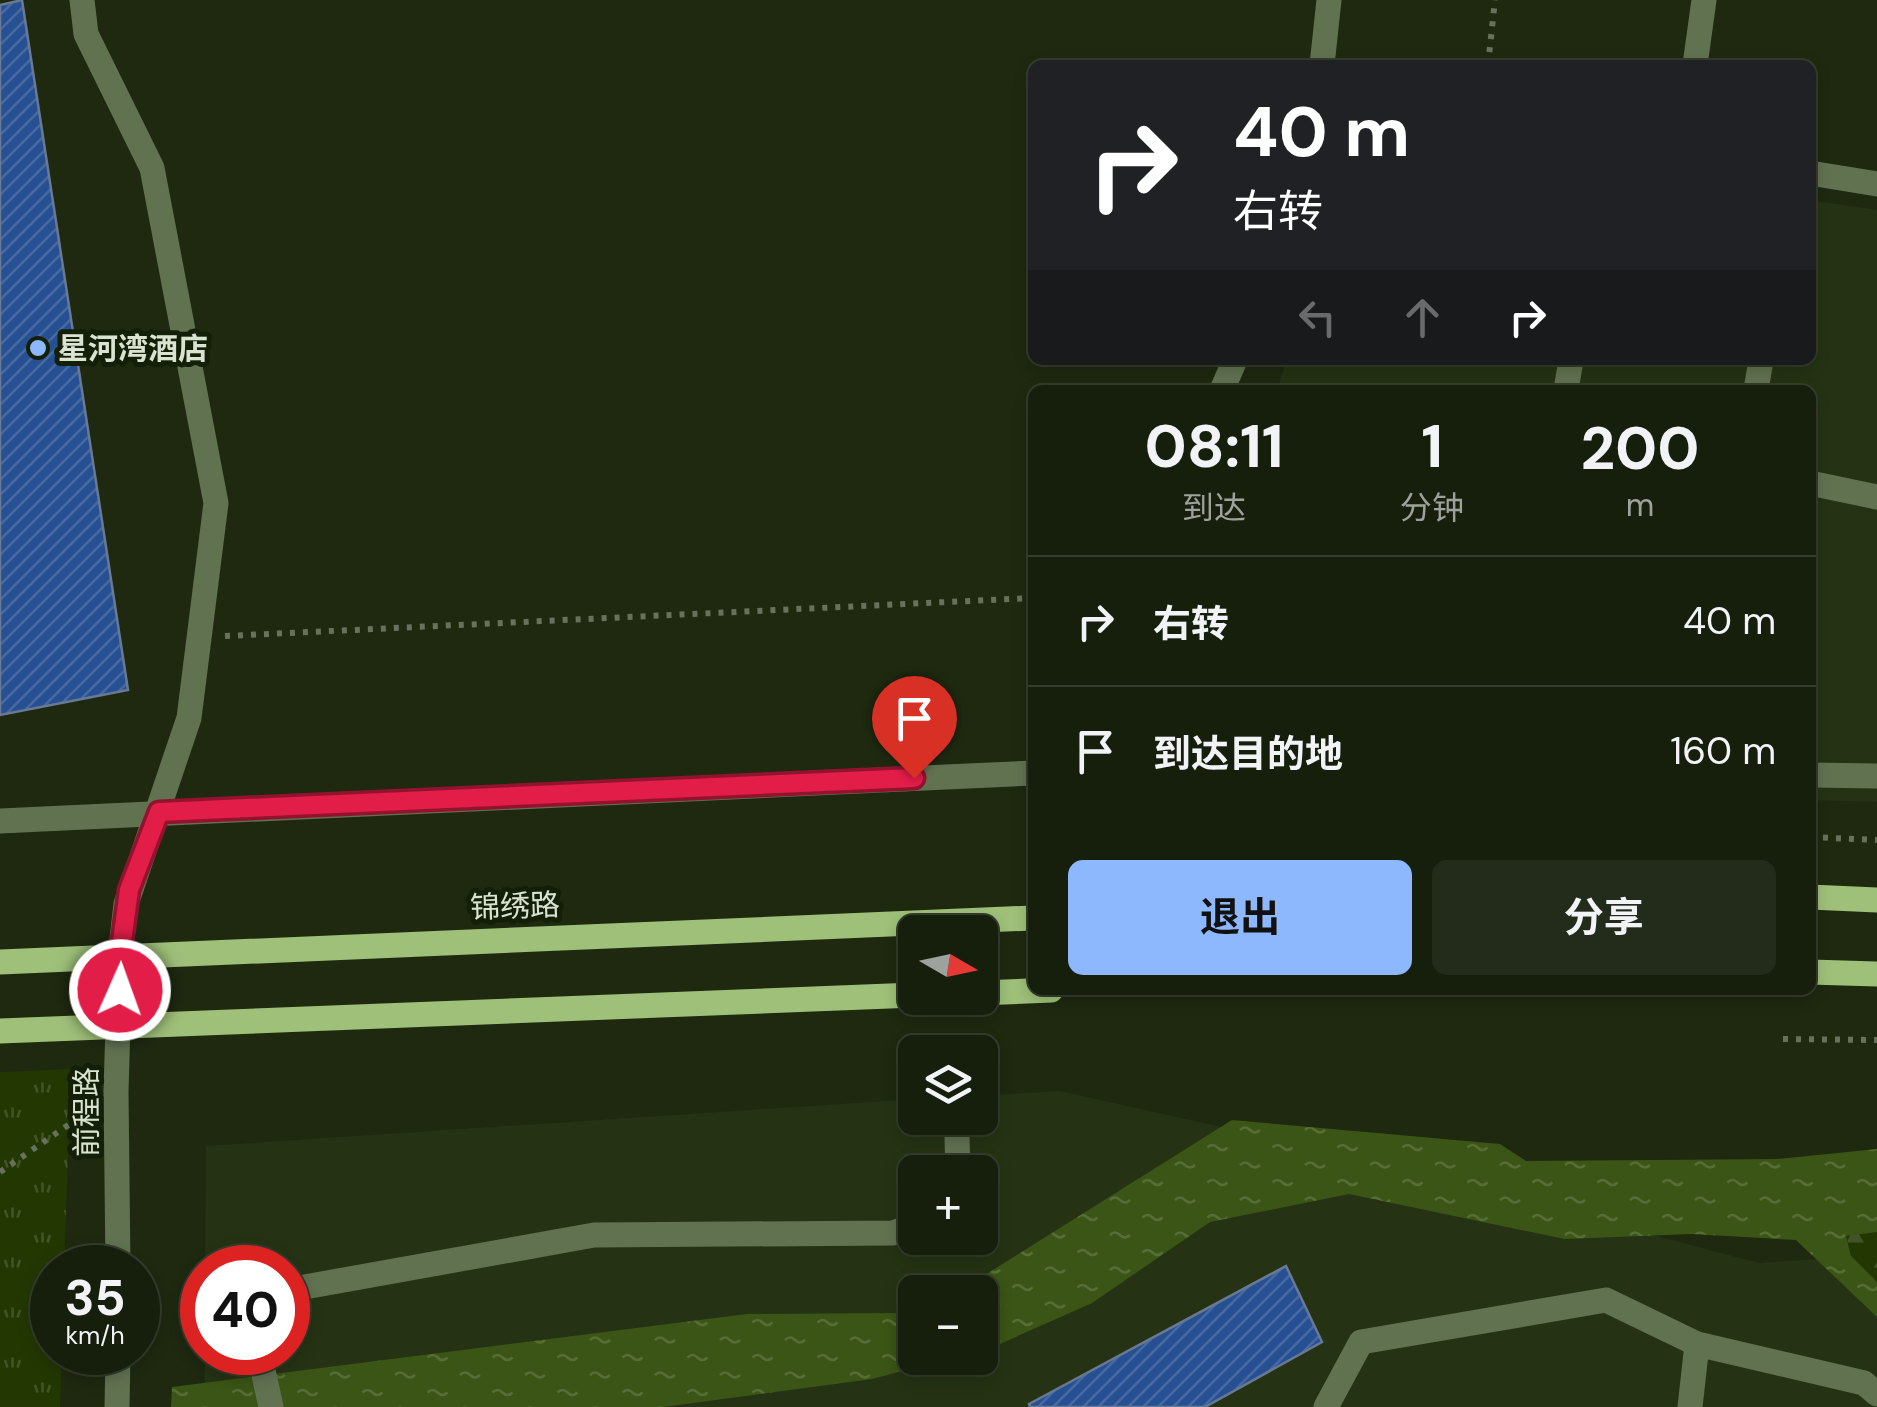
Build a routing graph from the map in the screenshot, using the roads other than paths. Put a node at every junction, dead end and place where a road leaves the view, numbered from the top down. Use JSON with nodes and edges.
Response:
{"nodes":[{"id":1,"x":82,"y":0,"type":"edge"},
{"id":2,"x":1329,"y":0,"type":"edge"},
{"id":3,"x":1704,"y":0,"type":"edge"},
{"id":4,"x":1323,"y":60,"type":"edge"},
{"id":5,"x":1696,"y":60,"type":"edge"},
{"id":6,"x":1816,"y":174,"type":"edge"},
{"id":7,"x":1877,"y":184,"type":"edge"},
{"id":8,"x":1816,"y":484,"type":"edge"},
{"id":9,"x":1877,"y":496,"type":"edge"},
{"id":10,"x":1028,"y":772,"type":"edge"},
{"id":11,"x":1816,"y":775,"type":"edge"},
{"id":12,"x":1877,"y":776,"type":"edge"},
{"id":13,"x":159,"y":812,"type":"junction"},
{"id":14,"x":0,"y":821,"type":"edge"},
{"id":15,"x":1816,"y":897,"type":"edge"},
{"id":16,"x":1877,"y":900,"type":"edge"},
{"id":17,"x":1028,"y":918,"type":"edge"},
{"id":18,"x":120,"y":956,"type":"junction"},
{"id":19,"x":0,"y":962,"type":"edge"},
{"id":20,"x":1816,"y":972,"type":"edge"},
{"id":21,"x":1877,"y":974,"type":"edge"},
{"id":22,"x":1028,"y":991,"type":"edge"},
{"id":23,"x":998,"y":992,"type":"edge"},
{"id":24,"x":898,"y":996,"type":"edge"},
{"id":25,"x":120,"y":1025,"type":"junction"},
{"id":26,"x":0,"y":1032,"type":"edge"},
{"id":27,"x":957,"y":1138,"type":"dead end"},
{"id":28,"x":958,"y":1155,"type":"edge"},
{"id":29,"x":898,"y":1231,"type":"edge"},
{"id":30,"x":118,"y":1245,"type":"edge"},
{"id":31,"x":310,"y":1286,"type":"edge"},
{"id":32,"x":1697,"y":1344,"type":"junction"},
{"id":33,"x":118,"y":1375,"type":"edge"},
{"id":34,"x":264,"y":1375,"type":"edge"},
{"id":35,"x":1877,"y":1394,"type":"edge"},
{"id":36,"x":117,"y":1407,"type":"edge"},
{"id":37,"x":271,"y":1407,"type":"edge"},
{"id":38,"x":1326,"y":1407,"type":"edge"},
{"id":39,"x":1690,"y":1407,"type":"edge"}],
"edges":[{"from":1,"to":13,"type":"street","name":"前程路"},
{"from":2,"to":4,"type":"street"},
{"from":3,"to":5,"type":"street"},
{"from":6,"to":7,"type":"street"},
{"from":8,"to":9,"type":"street"},
{"from":10,"to":13,"type":"street"},
{"from":11,"to":12,"type":"street"},
{"from":13,"to":14,"type":"street"},
{"from":13,"to":18,"type":"street","name":"前程路"},
{"from":15,"to":16,"type":"main road"},
{"from":17,"to":18,"type":"main road","name":"锦绣路"},
{"from":18,"to":19,"type":"main road","name":"锦绣路"},
{"from":18,"to":25,"type":"street","name":"前程路"},
{"from":20,"to":21,"type":"main road"},
{"from":22,"to":23,"type":"main road"},
{"from":24,"to":25,"type":"main road"},
{"from":25,"to":26,"type":"main road"},
{"from":25,"to":30,"type":"street","name":"前程路"},
{"from":27,"to":28,"type":"street"},
{"from":29,"to":31,"type":"street"},
{"from":32,"to":35,"type":"street"},
{"from":32,"to":38,"type":"street"},
{"from":32,"to":39,"type":"street"},
{"from":33,"to":36,"type":"street"},
{"from":34,"to":37,"type":"street"}]}
